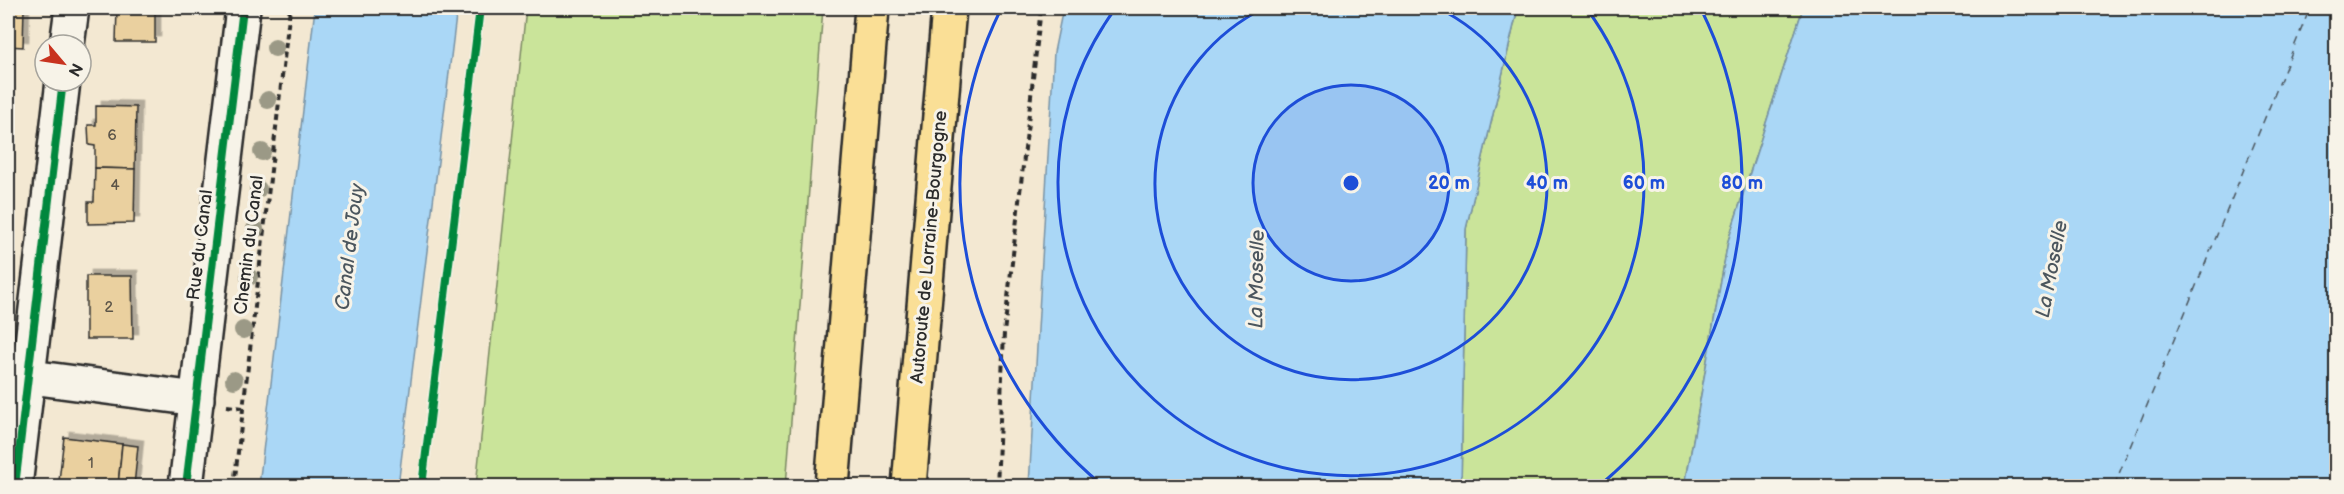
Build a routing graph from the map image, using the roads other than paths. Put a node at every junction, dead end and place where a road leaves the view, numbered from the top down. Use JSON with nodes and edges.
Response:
{"nodes":[{"id":1,"x":72,"y":8,"type":"edge"},
{"id":2,"x":243,"y":8,"type":"edge"},
{"id":3,"x":872,"y":8,"type":"edge"},
{"id":4,"x":950,"y":8,"type":"edge"},
{"id":5,"x":69,"y":33,"type":"edge"},
{"id":6,"x":61,"y":93,"type":"edge"},
{"id":7,"x":17,"y":375,"type":"edge"},
{"id":8,"x":197,"y":399,"type":"junction"},
{"id":9,"x":15,"y":486,"type":"edge"},
{"id":10,"x":186,"y":486,"type":"edge"},
{"id":11,"x":832,"y":486,"type":"edge"},
{"id":12,"x":909,"y":486,"type":"edge"}],
"edges":[{"from":1,"to":5,"type":"street"},
{"from":2,"to":8,"type":"street","name":"Rue du Canal"},
{"from":3,"to":11,"type":"highway"},
{"from":4,"to":12,"type":"highway","name":"Autoroute de Lorraine-Bourgogne"},
{"from":6,"to":7,"type":"street"},
{"from":7,"to":8,"type":"street"},
{"from":7,"to":9,"type":"street"},
{"from":8,"to":10,"type":"street","name":"Rue du Canal"}]}
